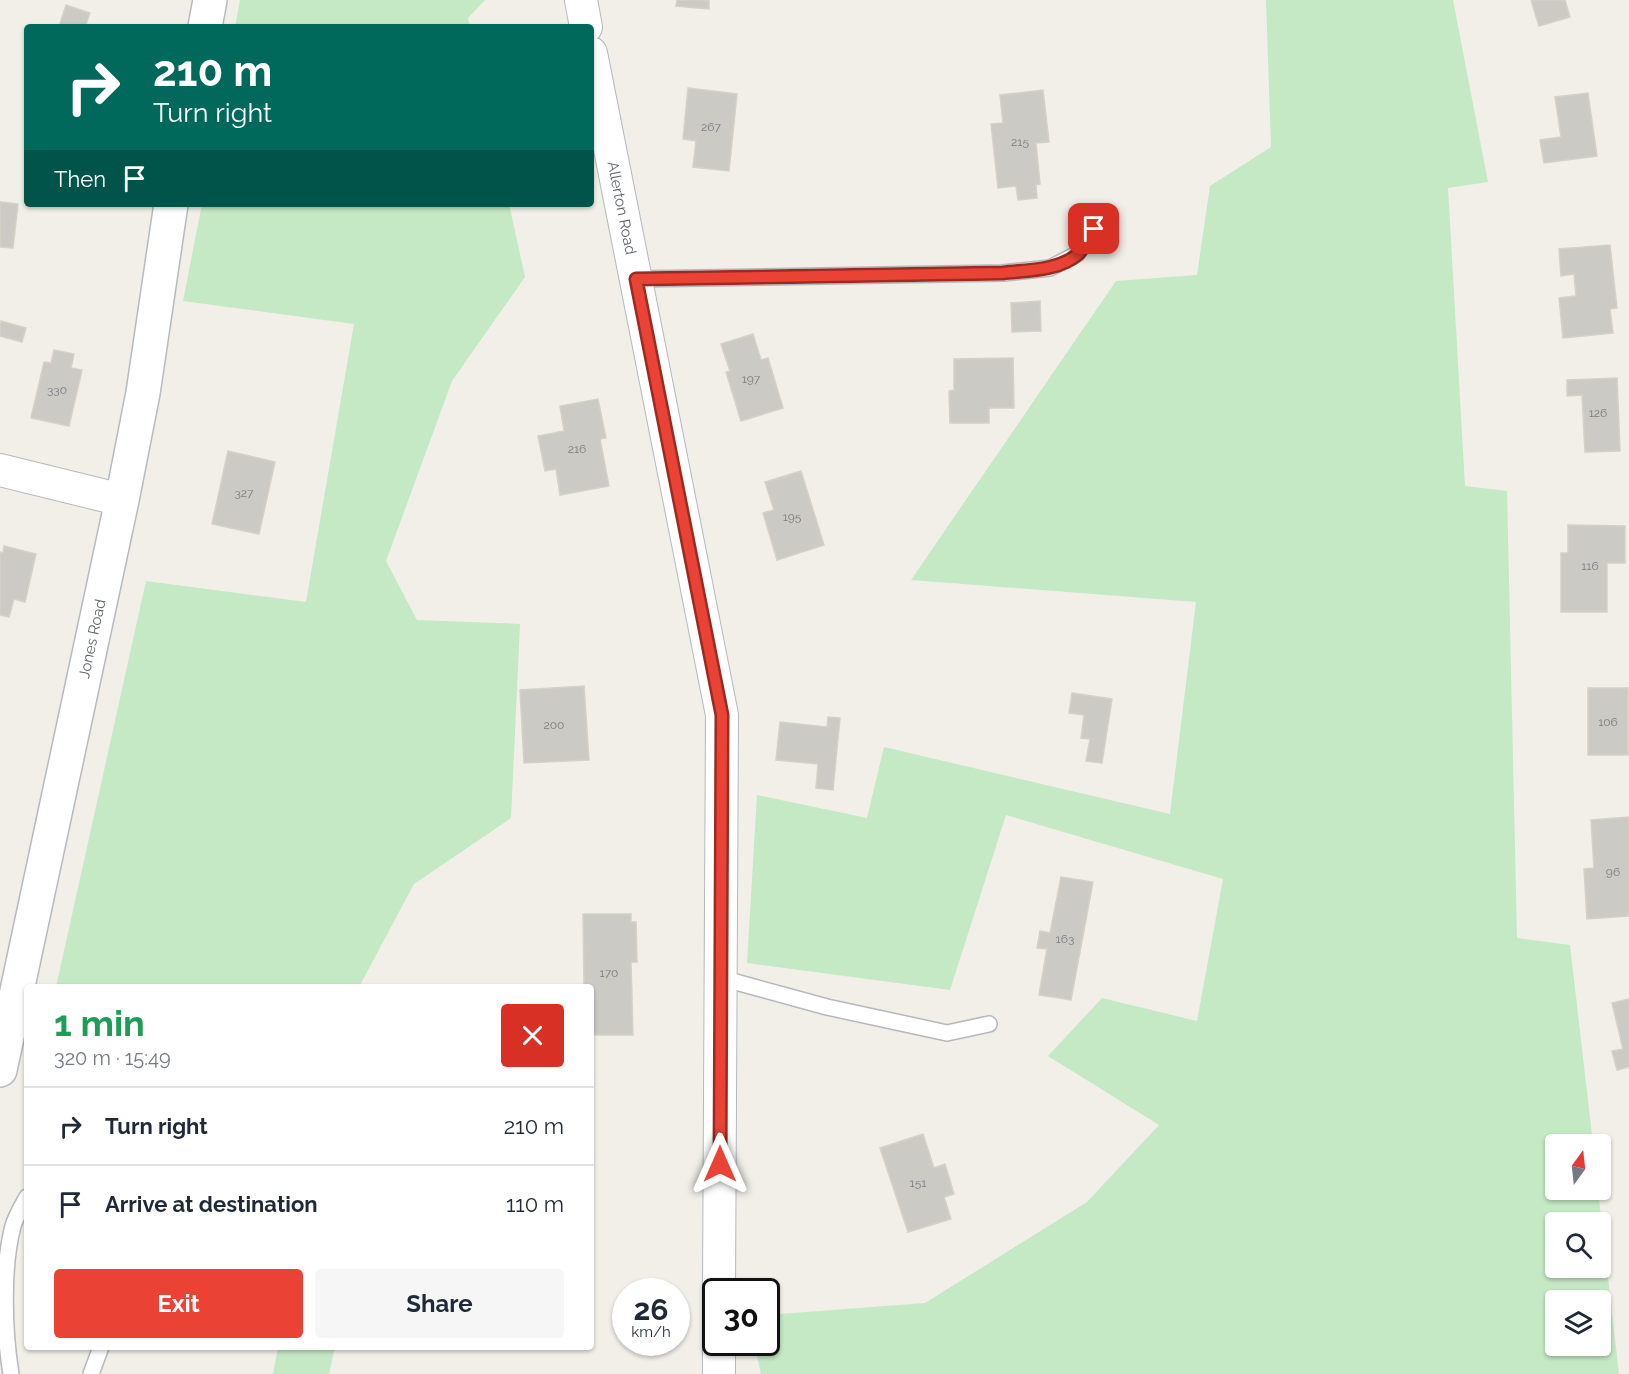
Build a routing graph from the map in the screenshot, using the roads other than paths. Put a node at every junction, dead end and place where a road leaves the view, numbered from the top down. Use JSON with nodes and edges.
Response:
{"nodes":[{"id":1,"x":210,"y":0,"type":"edge"},
{"id":2,"x":580,"y":0,"type":"edge"},
{"id":3,"x":206,"y":24,"type":"edge"},
{"id":4,"x":585,"y":24,"type":"edge"},
{"id":5,"x":594,"y":68,"type":"edge"},
{"id":6,"x":171,"y":207,"type":"edge"},
{"id":7,"x":1094,"y":229,"type":"dead end"},
{"id":8,"x":636,"y":279,"type":"junction"},
{"id":9,"x":0,"y":470,"type":"edge"},
{"id":10,"x":122,"y":500,"type":"junction"},
{"id":11,"x":721,"y":978,"type":"junction"},
{"id":12,"x":989,"y":1024,"type":"dead end"},
{"id":13,"x":0,"y":1070,"type":"edge"},
{"id":14,"x":24,"y":1201,"type":"edge"},
{"id":15,"x":7,"y":1224,"type":"edge"},
{"id":16,"x":719,"y":1278,"type":"edge"},
{"id":17,"x":99,"y":1350,"type":"edge"},
{"id":18,"x":719,"y":1356,"type":"edge"},
{"id":19,"x":11,"y":1374,"type":"edge"},
{"id":20,"x":91,"y":1374,"type":"edge"},
{"id":21,"x":719,"y":1374,"type":"edge"}],
"edges":[{"from":1,"to":3,"type":"street"},
{"from":2,"to":4,"type":"street"},
{"from":5,"to":8,"type":"street","name":"Allerton Road"},
{"from":6,"to":10,"type":"street","name":"Jones Road"},
{"from":7,"to":8,"type":"lane"},
{"from":8,"to":11,"type":"street","name":"Allerton Road"},
{"from":9,"to":10,"type":"street"},
{"from":10,"to":13,"type":"street","name":"Jones Road"},
{"from":11,"to":12,"type":"lane"},
{"from":11,"to":16,"type":"street","name":"Allerton Road"},
{"from":14,"to":15,"type":"lane"},
{"from":15,"to":19,"type":"lane"},
{"from":17,"to":20,"type":"lane"},
{"from":18,"to":21,"type":"street"}]}
